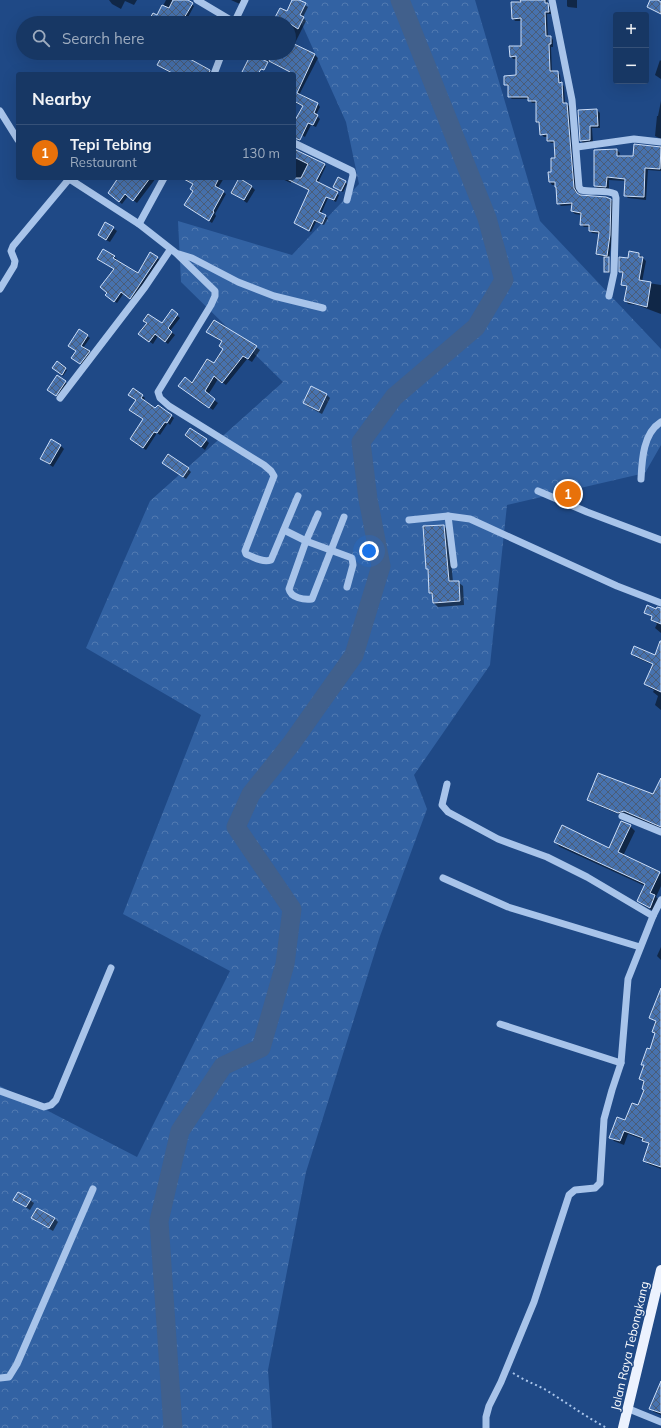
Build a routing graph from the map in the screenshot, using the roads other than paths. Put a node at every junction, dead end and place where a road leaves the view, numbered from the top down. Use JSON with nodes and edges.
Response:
{"nodes":[{"id":1,"x":196,"y":0,"type":"edge"},
{"id":2,"x":245,"y":0,"type":"edge"},
{"id":3,"x":552,"y":0,"type":"edge"},
{"id":4,"x":224,"y":16,"type":"edge"},
{"id":5,"x":237,"y":16,"type":"edge"},
{"id":6,"x":219,"y":60,"type":"edge"},
{"id":7,"x":215,"y":72,"type":"edge"},
{"id":8,"x":0,"y":111,"type":"edge"},
{"id":9,"x":16,"y":137,"type":"edge"},
{"id":10,"x":661,"y":142,"type":"edge"},
{"id":11,"x":296,"y":144,"type":"edge"},
{"id":12,"x":577,"y":147,"type":"junction"},
{"id":13,"x":67,"y":180,"type":"edge"},
{"id":14,"x":72,"y":180,"type":"edge"},
{"id":15,"x":163,"y":180,"type":"edge"},
{"id":16,"x":346,"y":200,"type":"dead end"},
{"id":17,"x":139,"y":224,"type":"junction"},
{"id":18,"x":173,"y":251,"type":"junction"},
{"id":19,"x":0,"y":289,"type":"edge"},
{"id":20,"x":610,"y":296,"type":"dead end"},
{"id":21,"x":322,"y":308,"type":"dead end"},
{"id":22,"x":60,"y":398,"type":"dead end"},
{"id":23,"x":661,"y":422,"type":"edge"},
{"id":24,"x":641,"y":479,"type":"dead end"},
{"id":25,"x":538,"y":491,"type":"dead end"},
{"id":26,"x":298,"y":496,"type":"dead end"},
{"id":27,"x":318,"y":514,"type":"dead end"},
{"id":28,"x":448,"y":516,"type":"junction"},
{"id":29,"x":344,"y":517,"type":"dead end"},
{"id":30,"x":409,"y":520,"type":"dead end"},
{"id":31,"x":284,"y":530,"type":"junction"},
{"id":32,"x":661,"y":540,"type":"edge"},
{"id":33,"x":306,"y":541,"type":"junction"},
{"id":34,"x":330,"y":550,"type":"junction"},
{"id":35,"x":454,"y":565,"type":"dead end"},
{"id":36,"x":347,"y":587,"type":"dead end"},
{"id":37,"x":661,"y":603,"type":"edge"},
{"id":38,"x":447,"y":784,"type":"dead end"},
{"id":39,"x":622,"y":816,"type":"dead end"},
{"id":40,"x":661,"y":832,"type":"edge"},
{"id":41,"x":443,"y":878,"type":"dead end"},
{"id":42,"x":661,"y":900,"type":"edge"},
{"id":43,"x":653,"y":916,"type":"junction"},
{"id":44,"x":640,"y":947,"type":"junction"},
{"id":45,"x":110,"y":968,"type":"dead end"},
{"id":46,"x":500,"y":1024,"type":"dead end"},
{"id":47,"x":621,"y":1063,"type":"junction"},
{"id":48,"x":0,"y":1091,"type":"edge"},
{"id":49,"x":93,"y":1189,"type":"dead end"},
{"id":50,"x":661,"y":1270,"type":"edge"},
{"id":51,"x":660,"y":1284,"type":"edge"},
{"id":52,"x":0,"y":1378,"type":"edge"},
{"id":53,"x":629,"y":1409,"type":"junction"},
{"id":54,"x":661,"y":1422,"type":"edge"},
{"id":55,"x":486,"y":1428,"type":"edge"},
{"id":56,"x":623,"y":1428,"type":"edge"}],
"edges":[{"from":1,"to":4,"type":"street"},
{"from":2,"to":5,"type":"street"},
{"from":3,"to":12,"type":"street"},
{"from":6,"to":7,"type":"street"},
{"from":8,"to":9,"type":"street"},
{"from":10,"to":12,"type":"street"},
{"from":11,"to":16,"type":"street"},
{"from":12,"to":20,"type":"street"},
{"from":13,"to":19,"type":"street"},
{"from":14,"to":17,"type":"street"},
{"from":15,"to":17,"type":"street"},
{"from":17,"to":18,"type":"street"},
{"from":18,"to":21,"type":"street"},
{"from":18,"to":22,"type":"street"},
{"from":18,"to":31,"type":"street"},
{"from":23,"to":24,"type":"street"},
{"from":25,"to":32,"type":"street"},
{"from":26,"to":31,"type":"street"},
{"from":27,"to":33,"type":"street"},
{"from":28,"to":30,"type":"street"},
{"from":28,"to":35,"type":"street"},
{"from":28,"to":37,"type":"street"},
{"from":29,"to":34,"type":"street"},
{"from":31,"to":33,"type":"street"},
{"from":33,"to":34,"type":"street"},
{"from":33,"to":34,"type":"street"},
{"from":34,"to":36,"type":"street"},
{"from":38,"to":43,"type":"street"},
{"from":39,"to":40,"type":"street"},
{"from":41,"to":44,"type":"street"},
{"from":42,"to":43,"type":"street"},
{"from":43,"to":44,"type":"street"},
{"from":44,"to":47,"type":"street"},
{"from":45,"to":48,"type":"street"},
{"from":46,"to":47,"type":"street"},
{"from":47,"to":55,"type":"street"},
{"from":49,"to":52,"type":"street"},
{"from":50,"to":51,"type":"main road","name":"Jalan Raya Tebongkang"},
{"from":51,"to":53,"type":"main road","name":"Jalan Raya Tebongkang"},
{"from":53,"to":54,"type":"street"},
{"from":53,"to":56,"type":"main road","name":"Jalan Raya Tebongkang"}]}
